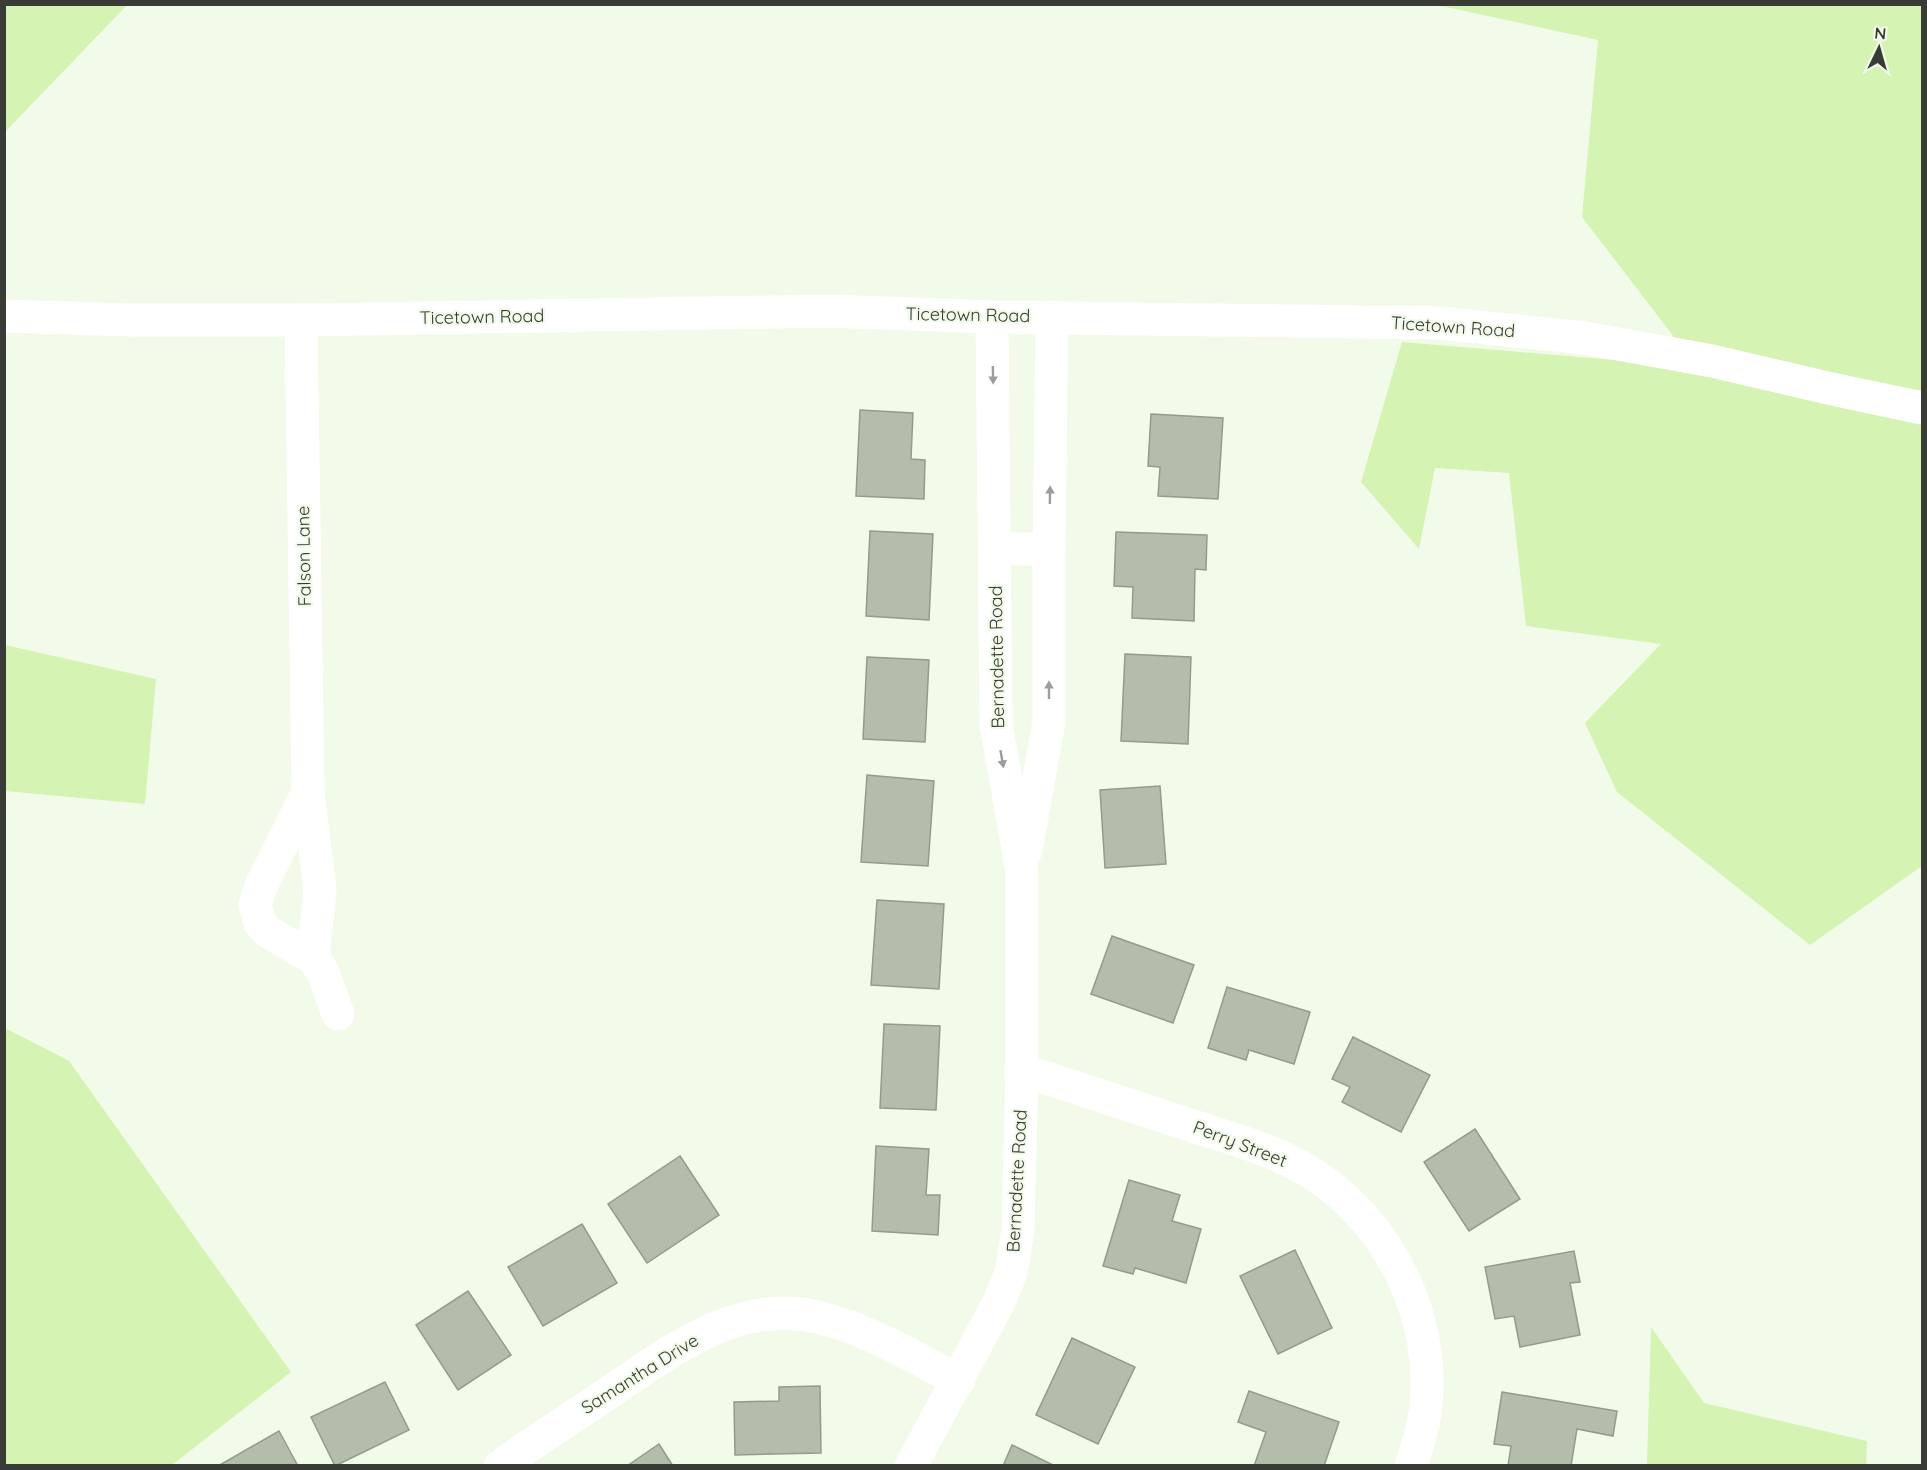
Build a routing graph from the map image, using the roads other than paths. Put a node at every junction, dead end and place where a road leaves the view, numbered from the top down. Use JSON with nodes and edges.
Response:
{"nodes":[{"id":1,"x":4,"y":316,"type":"edge"},
{"id":2,"x":992,"y":317,"type":"junction"},
{"id":3,"x":1052,"y":317,"type":"junction"},
{"id":4,"x":301,"y":320,"type":"junction"},
{"id":5,"x":1923,"y":408,"type":"edge"},
{"id":6,"x":996,"y":549,"type":"junction"},
{"id":7,"x":1049,"y":549,"type":"junction"},
{"id":8,"x":308,"y":792,"type":"junction"},
{"id":9,"x":1022,"y":872,"type":"junction"},
{"id":10,"x":314,"y":958,"type":"junction"},
{"id":11,"x":338,"y":1014,"type":"dead end"},
{"id":12,"x":1022,"y":1070,"type":"junction"},
{"id":13,"x":959,"y":1380,"type":"junction"},
{"id":14,"x":500,"y":1466,"type":"edge"},
{"id":15,"x":911,"y":1466,"type":"edge"},
{"id":16,"x":1412,"y":1466,"type":"edge"}],
"edges":[{"from":1,"to":4,"type":"street","name":"Ticetown Road"},
{"from":2,"to":3,"type":"street","name":"Ticetown Road"},
{"from":2,"to":4,"type":"street","name":"Ticetown Road"},
{"from":2,"to":6,"type":"street","name":"Bernadette Road","one_way":true},
{"from":3,"to":5,"type":"street","name":"Ticetown Road"},
{"from":7,"to":3,"type":"street","name":"Bernadette Road","one_way":true},
{"from":4,"to":8,"type":"street","name":"Falson Lane"},
{"from":6,"to":7,"type":"street"},
{"from":6,"to":9,"type":"street","name":"Bernadette Road","one_way":true},
{"from":9,"to":7,"type":"street","name":"Bernadette Road","one_way":true},
{"from":8,"to":10,"type":"street","name":"Falson Lane"},
{"from":8,"to":10,"type":"street","name":"Falson Lane"},
{"from":9,"to":12,"type":"street","name":"Bernadette Road"},
{"from":10,"to":11,"type":"street"},
{"from":12,"to":13,"type":"street","name":"Bernadette Road"},
{"from":12,"to":16,"type":"street","name":"Perry Street"},
{"from":13,"to":14,"type":"street","name":"Samantha Drive"},
{"from":13,"to":15,"type":"street","name":"Bernadette Road"}]}
